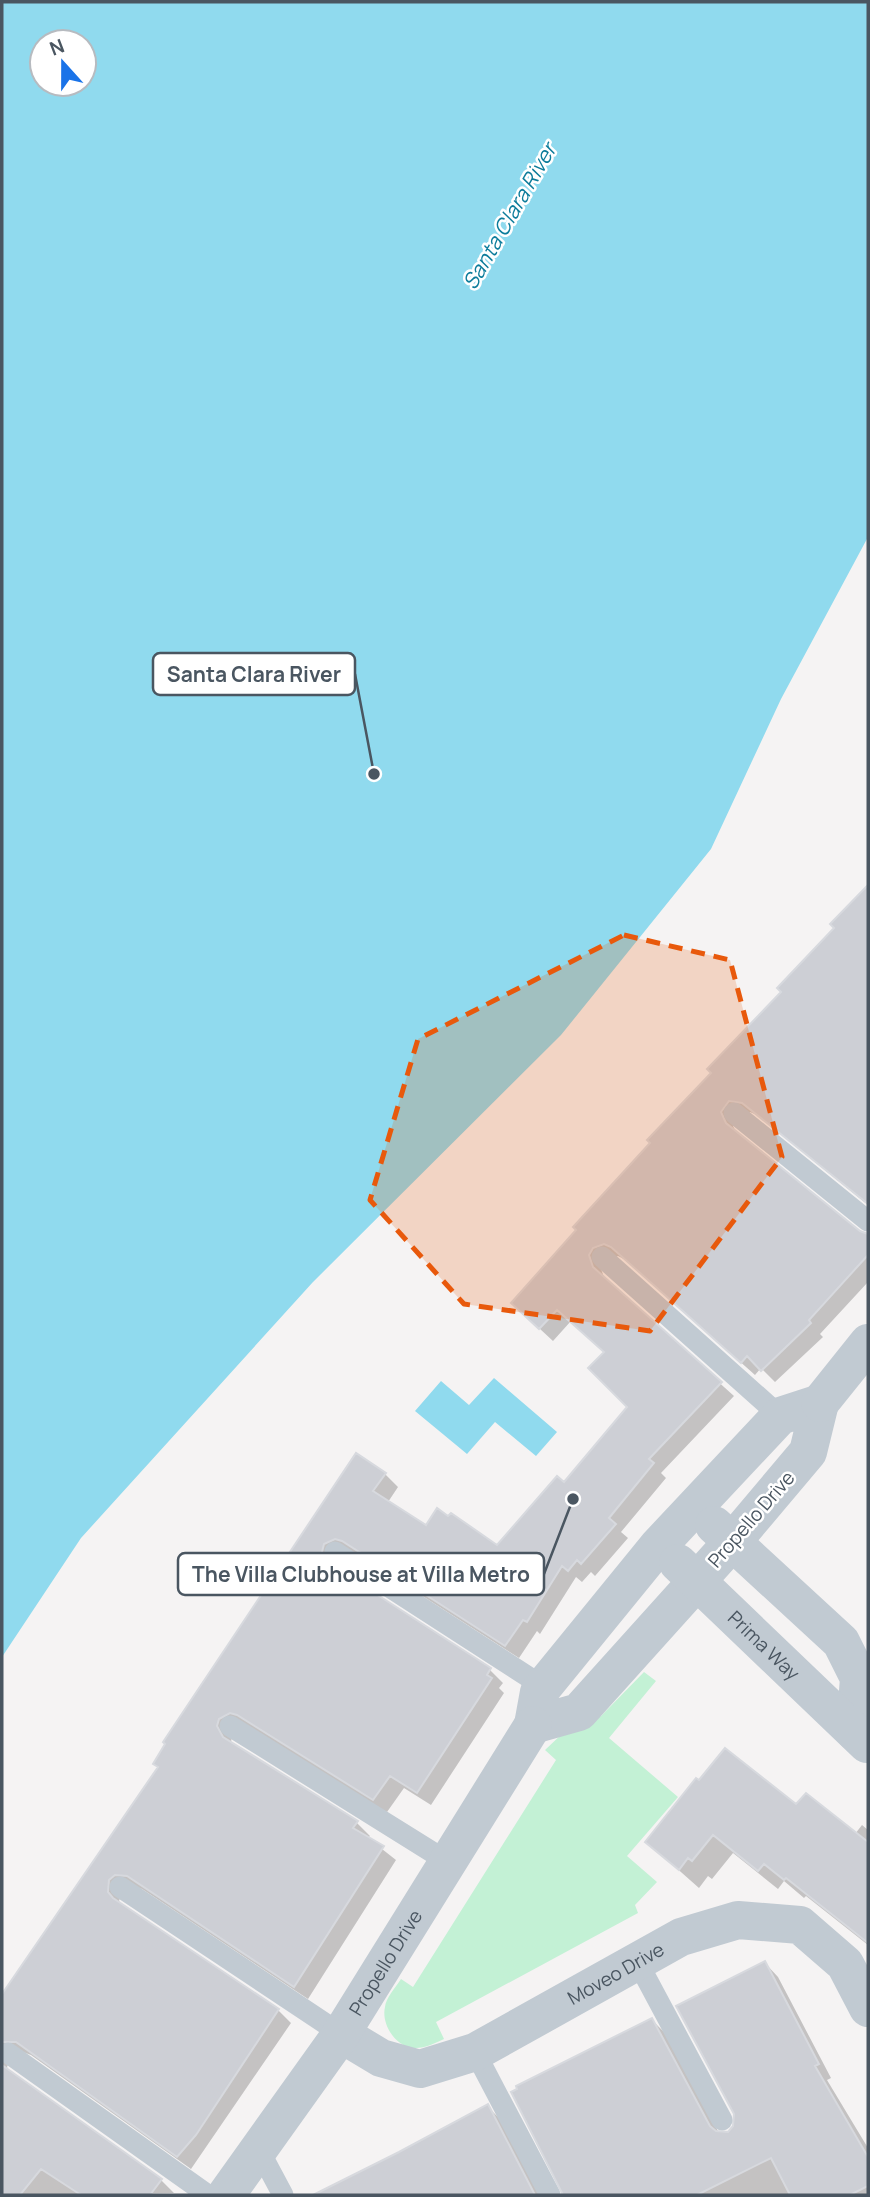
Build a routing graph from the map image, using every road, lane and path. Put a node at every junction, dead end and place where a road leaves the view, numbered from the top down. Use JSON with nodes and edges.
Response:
{"nodes":[{"id":1,"x":734,"y":1113,"type":"dead end"},
{"id":2,"x":868,"y":1222,"type":"edge"},
{"id":3,"x":602,"y":1257,"type":"dead end"},
{"id":4,"x":861,"y":1368,"type":"edge"},
{"id":5,"x":820,"y":1403,"type":"junction"},
{"id":6,"x":780,"y":1416,"type":"junction"},
{"id":7,"x":694,"y":1507,"type":"junction"},
{"id":8,"x":733,"y":1541,"type":"junction"},
{"id":9,"x":658,"y":1546,"type":"junction"},
{"id":10,"x":335,"y":1552,"type":"dead end"},
{"id":11,"x":698,"y":1580,"type":"junction"},
{"id":12,"x":544,"y":1687,"type":"junction"},
{"id":13,"x":533,"y":1725,"type":"junction"},
{"id":14,"x":230,"y":1726,"type":"dead end"},
{"id":15,"x":861,"y":1738,"type":"edge"},
{"id":16,"x":448,"y":1862,"type":"junction"},
{"id":17,"x":120,"y":1887,"type":"dead end"},
{"id":18,"x":637,"y":1961,"type":"junction"},
{"id":19,"x":868,"y":2008,"type":"edge"},
{"id":20,"x":341,"y":2034,"type":"junction"},
{"id":21,"x":475,"y":2052,"type":"junction"},
{"id":22,"x":8,"y":2053,"type":"dead end"},
{"id":23,"x":722,"y":2120,"type":"dead end"},
{"id":24,"x":259,"y":2150,"type":"junction"},
{"id":25,"x":208,"y":2195,"type":"edge"},
{"id":26,"x":226,"y":2195,"type":"edge"},
{"id":27,"x":283,"y":2195,"type":"edge"},
{"id":28,"x":550,"y":2195,"type":"edge"}],
"edges":[{"from":1,"to":2,"type":"lane"},
{"from":3,"to":6,"type":"lane"},
{"from":4,"to":5,"type":"street","name":"Propello Drive"},
{"from":5,"to":6,"type":"street","name":"Propello Drive"},
{"from":5,"to":8,"type":"street","name":"Propello Drive"},
{"from":6,"to":7,"type":"street","name":"Propello Drive"},
{"from":7,"to":8,"type":"street"},
{"from":7,"to":9,"type":"street","name":"Propello Drive"},
{"from":8,"to":11,"type":"street","name":"Propello Drive"},
{"from":8,"to":15,"type":"street"},
{"from":9,"to":11,"type":"street","name":"Prima Way"},
{"from":9,"to":12,"type":"street","name":"Propello Drive"},
{"from":10,"to":12,"type":"lane"},
{"from":11,"to":13,"type":"street","name":"Propello Drive"},
{"from":11,"to":15,"type":"street","name":"Prima Way"},
{"from":12,"to":13,"type":"street","name":"Propello Drive"},
{"from":13,"to":16,"type":"street","name":"Propello Drive"},
{"from":14,"to":16,"type":"lane"},
{"from":16,"to":20,"type":"street","name":"Propello Drive"},
{"from":17,"to":20,"type":"lane"},
{"from":18,"to":19,"type":"street","name":"Moveo Drive"},
{"from":18,"to":21,"type":"street","name":"Moveo Drive"},
{"from":18,"to":23,"type":"lane"},
{"from":20,"to":21,"type":"street","name":"Moveo Drive"},
{"from":20,"to":24,"type":"street","name":"Propello Drive"},
{"from":21,"to":28,"type":"lane"},
{"from":22,"to":25,"type":"lane"},
{"from":24,"to":26,"type":"street","name":"Propello Drive"},
{"from":24,"to":27,"type":"lane"}]}
